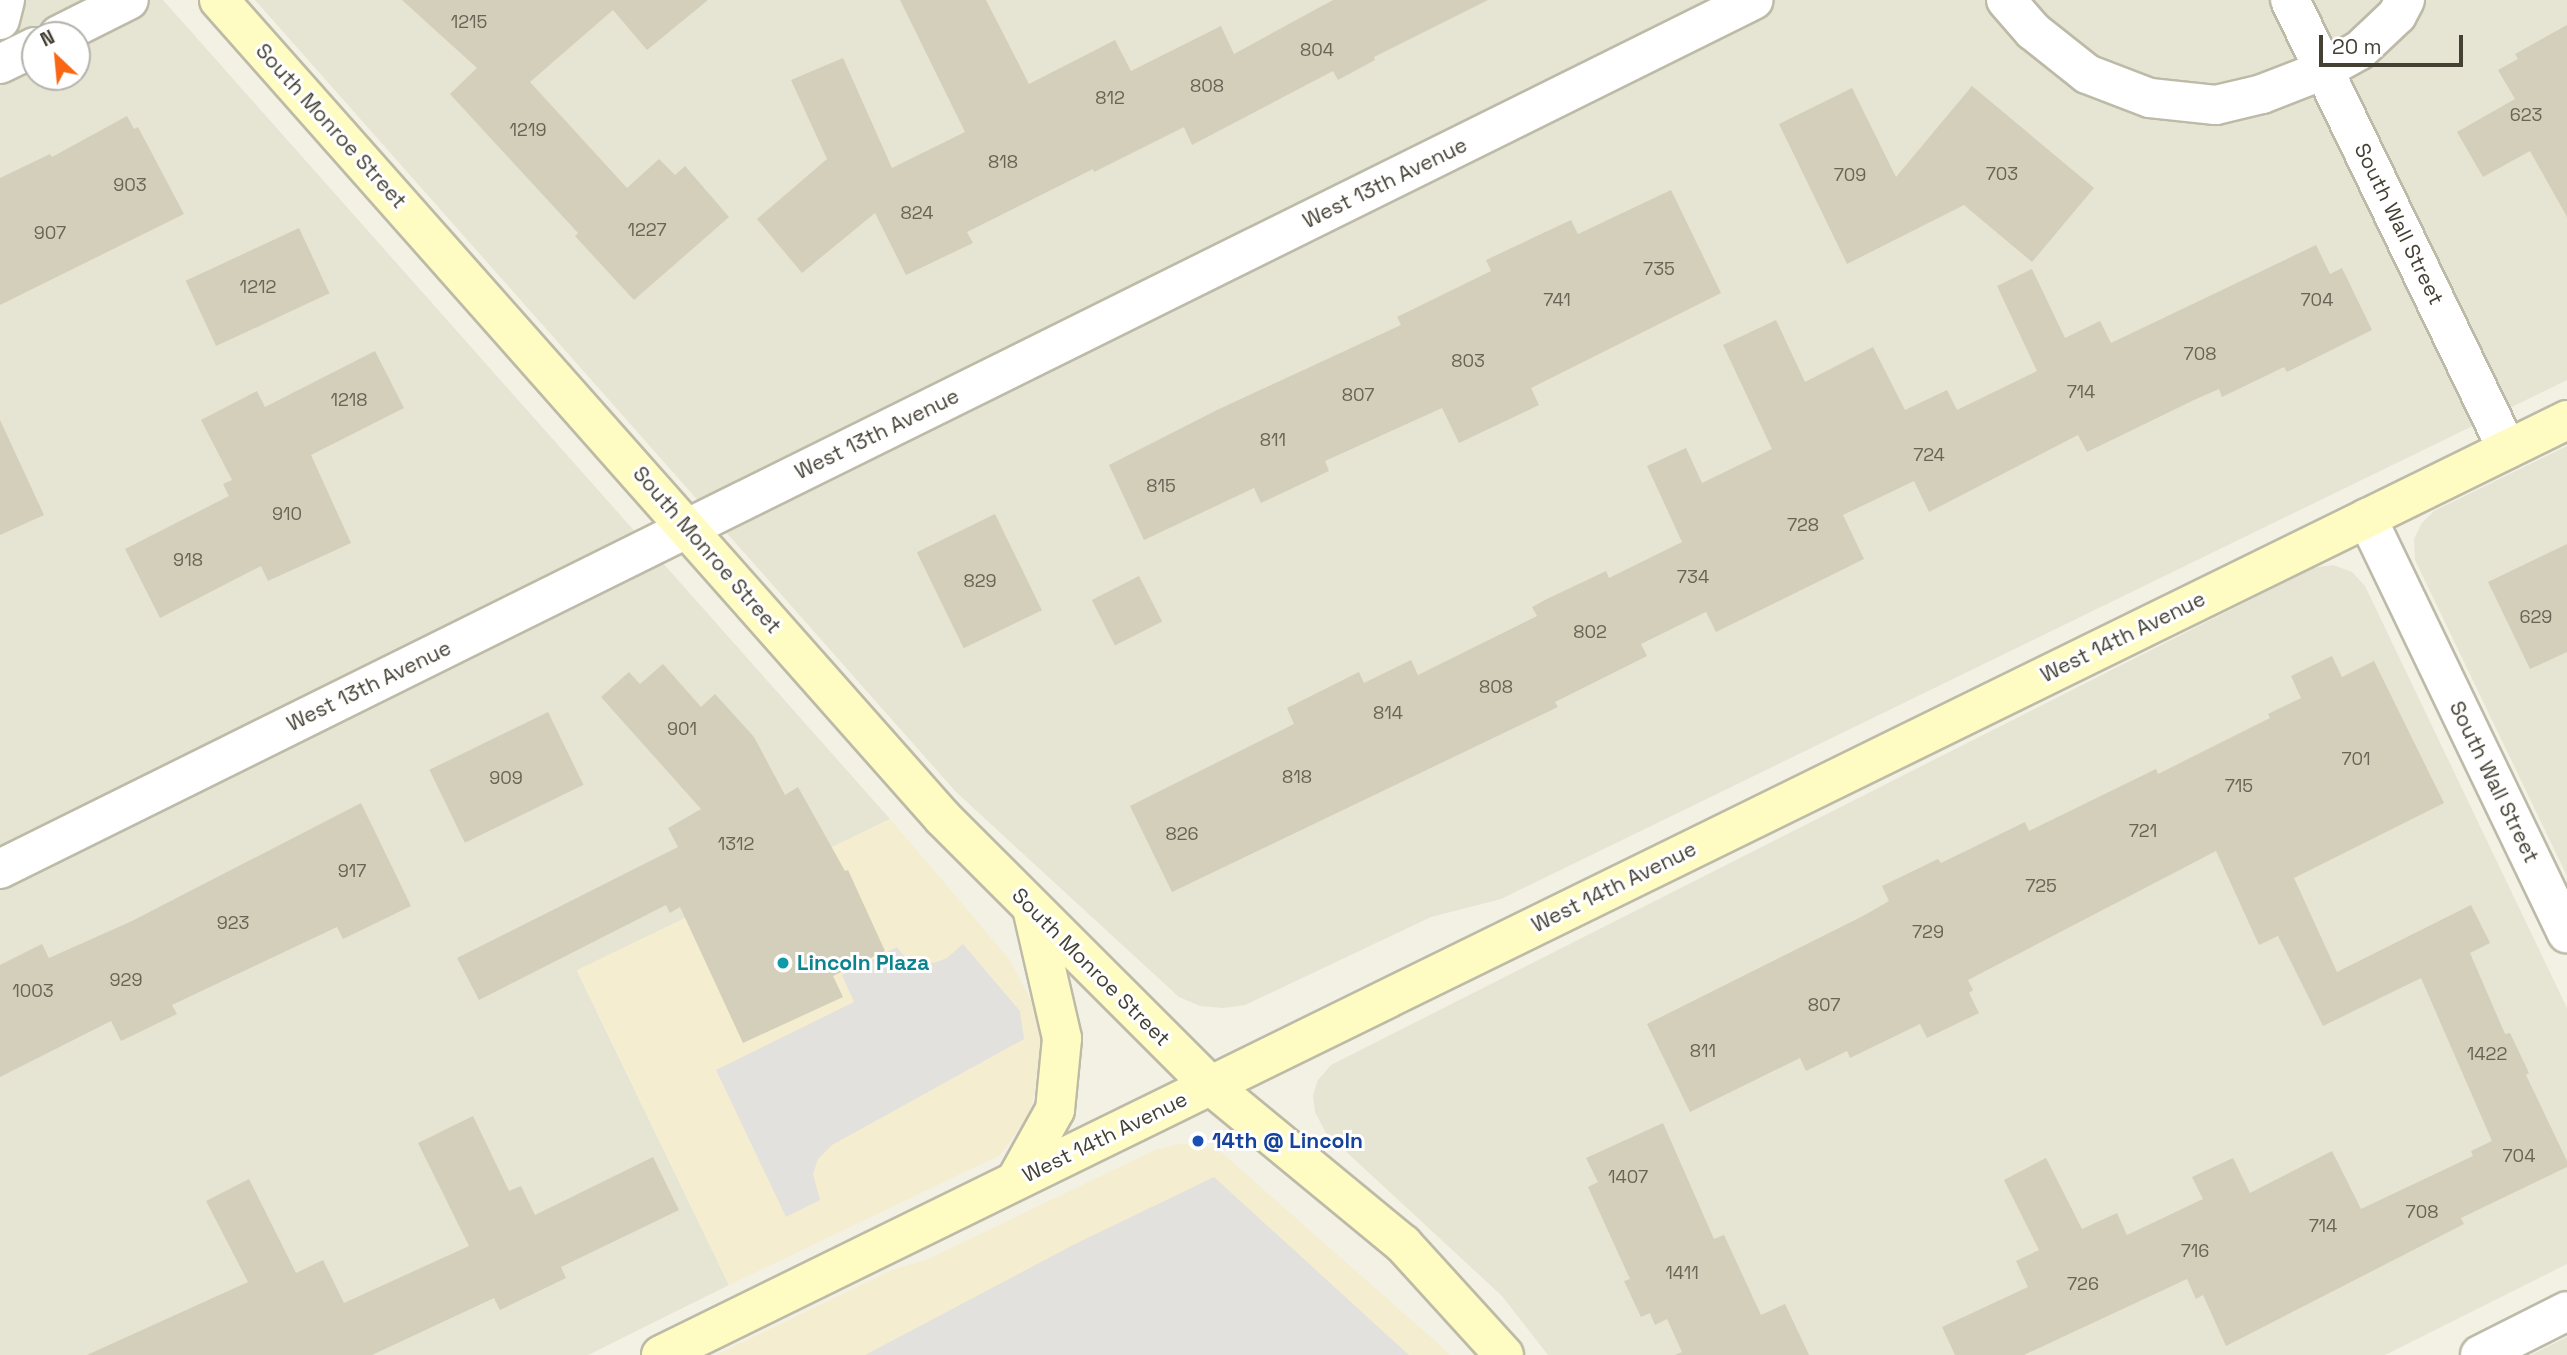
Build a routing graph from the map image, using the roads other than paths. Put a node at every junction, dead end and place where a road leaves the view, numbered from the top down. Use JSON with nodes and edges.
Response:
{"nodes":[{"id":1,"x":5,"y":0,"type":"edge"},
{"id":2,"x":129,"y":0,"type":"edge"},
{"id":3,"x":219,"y":0,"type":"edge"},
{"id":4,"x":1754,"y":0,"type":"edge"},
{"id":5,"x":2006,"y":0,"type":"edge"},
{"id":6,"x":2290,"y":0,"type":"edge"},
{"id":7,"x":2405,"y":0,"type":"edge"},
{"id":8,"x":0,"y":20,"type":"edge"},
{"id":9,"x":87,"y":21,"type":"edge"},
{"id":10,"x":21,"y":54,"type":"edge"},
{"id":11,"x":0,"y":64,"type":"edge"},
{"id":12,"x":2324,"y":71,"type":"junction"},
{"id":13,"x":2567,"y":420,"type":"edge"},
{"id":14,"x":2507,"y":449,"type":"junction"},
{"id":15,"x":2367,"y":518,"type":"junction"},
{"id":16,"x":688,"y":528,"type":"junction"},
{"id":17,"x":0,"y":869,"type":"edge"},
{"id":18,"x":1032,"y":908,"type":"junction"},
{"id":19,"x":2567,"y":933,"type":"edge"},
{"id":20,"x":1210,"y":1086,"type":"junction"},
{"id":21,"x":1016,"y":1180,"type":"junction"},
{"id":22,"x":2567,"y":1311,"type":"edge"},
{"id":23,"x":661,"y":1355,"type":"edge"},
{"id":24,"x":1504,"y":1355,"type":"edge"},
{"id":25,"x":2480,"y":1355,"type":"edge"}],
"edges":[{"from":1,"to":8,"type":"street"},
{"from":2,"to":9,"type":"street"},
{"from":3,"to":16,"type":"street","name":"South Monroe Street"},
{"from":4,"to":16,"type":"street","name":"West 13th Avenue"},
{"from":5,"to":12,"type":"street"},
{"from":6,"to":12,"type":"street","name":"South Wall Street"},
{"from":7,"to":12,"type":"street"},
{"from":10,"to":11,"type":"street"},
{"from":12,"to":14,"type":"street","name":"South Wall Street"},
{"from":13,"to":14,"type":"street","name":"West 14th Avenue"},
{"from":14,"to":15,"type":"street","name":"West 14th Avenue"},
{"from":15,"to":19,"type":"street","name":"South Wall Street"},
{"from":15,"to":20,"type":"street","name":"West 14th Avenue"},
{"from":16,"to":17,"type":"street","name":"West 13th Avenue"},
{"from":16,"to":18,"type":"street","name":"South Monroe Street"},
{"from":18,"to":20,"type":"street","name":"South Monroe Street"},
{"from":18,"to":21,"type":"street"},
{"from":20,"to":21,"type":"street","name":"West 14th Avenue"},
{"from":20,"to":24,"type":"street","name":"South Monroe Street"},
{"from":21,"to":23,"type":"street","name":"West 14th Avenue"},
{"from":22,"to":25,"type":"street"}]}
